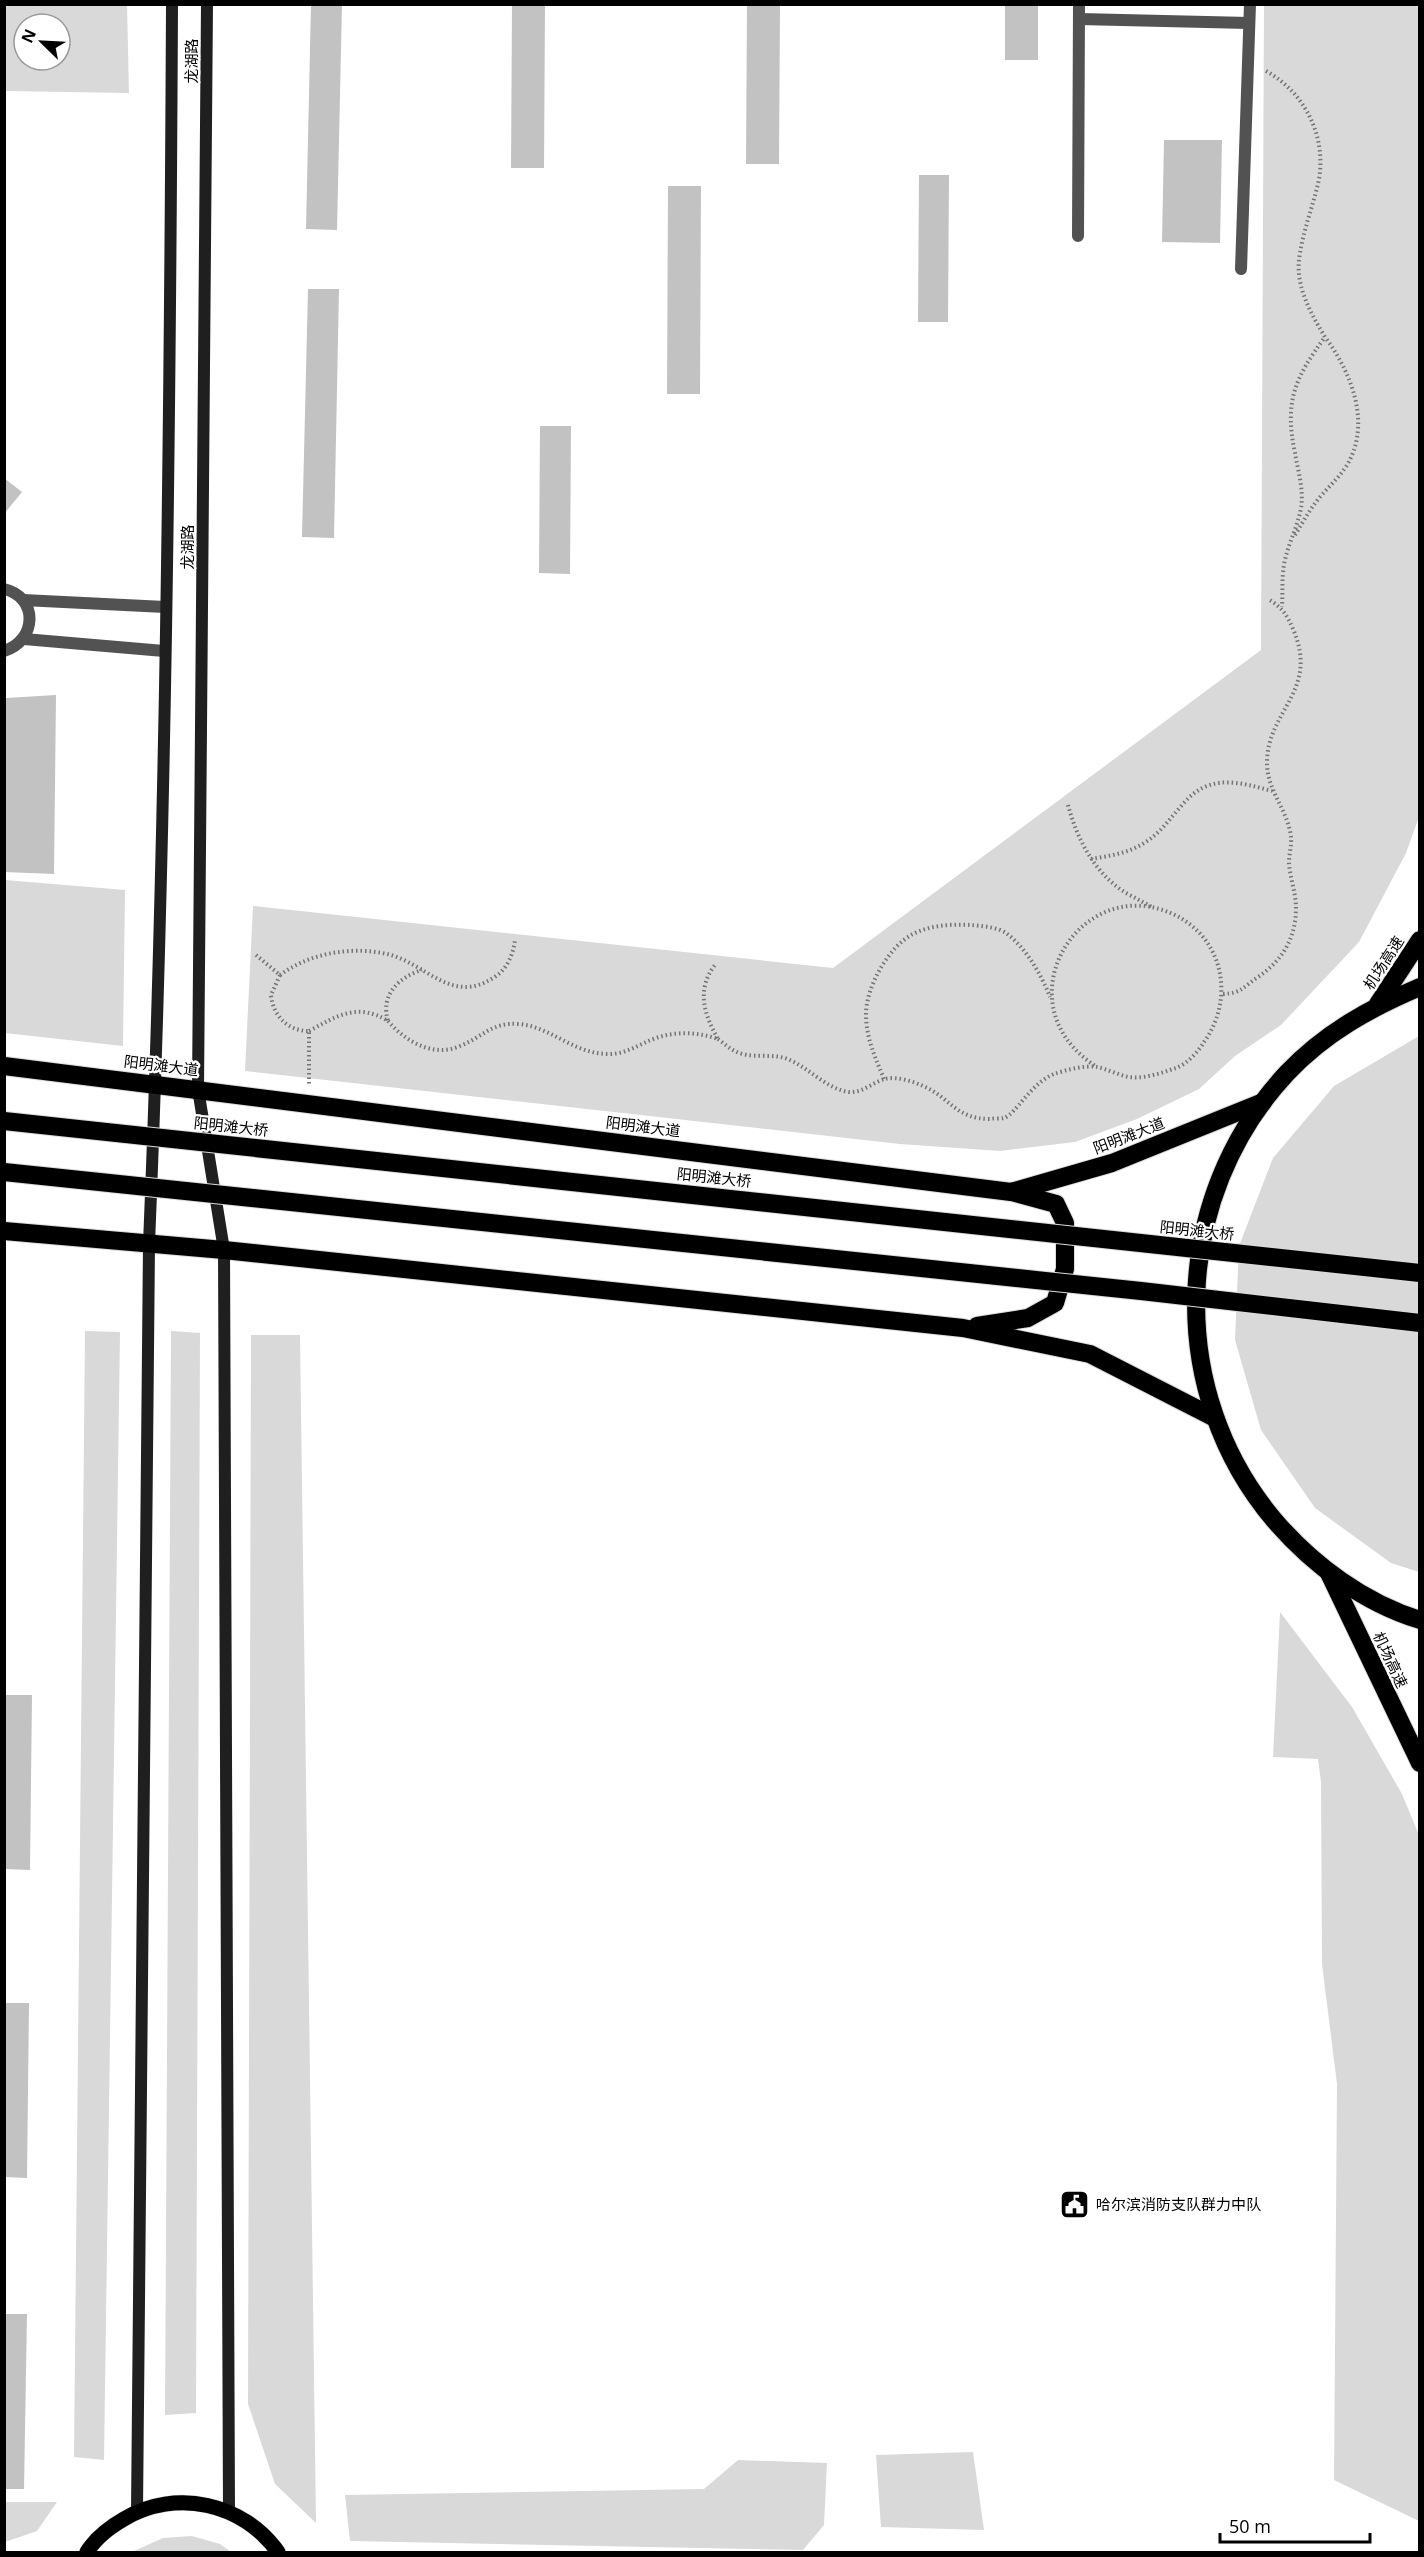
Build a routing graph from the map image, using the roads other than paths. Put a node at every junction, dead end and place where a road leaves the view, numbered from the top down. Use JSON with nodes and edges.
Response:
{"nodes":[{"id":1,"x":172,"y":4,"type":"edge"},
{"id":2,"x":207,"y":4,"type":"edge"},
{"id":3,"x":1079,"y":4,"type":"edge"},
{"id":4,"x":1250,"y":4,"type":"edge"},
{"id":5,"x":1079,"y":20,"type":"junction"},
{"id":6,"x":1249,"y":23,"type":"junction"},
{"id":7,"x":1078,"y":236,"type":"dead end"},
{"id":8,"x":1240,"y":269,"type":"dead end"},
{"id":9,"x":4,"y":589,"type":"edge"},
{"id":10,"x":23,"y":600,"type":"junction"},
{"id":11,"x":165,"y":607,"type":"junction"},
{"id":12,"x":24,"y":639,"type":"junction"},
{"id":13,"x":4,"y":651,"type":"edge"},
{"id":14,"x":164,"y":651,"type":"junction"},
{"id":15,"x":1419,"y":940,"type":"edge"},
{"id":16,"x":1419,"y":987,"type":"edge"},
{"id":17,"x":1378,"y":1005,"type":"junction"},
{"id":18,"x":4,"y":1067,"type":"edge"},
{"id":19,"x":155,"y":1084,"type":"junction"},
{"id":20,"x":198,"y":1089,"type":"junction"},
{"id":21,"x":1263,"y":1102,"type":"junction"},
{"id":22,"x":4,"y":1121,"type":"edge"},
{"id":23,"x":4,"y":1172,"type":"edge"},
{"id":24,"x":1011,"y":1192,"type":"junction"},
{"id":25,"x":4,"y":1231,"type":"edge"},
{"id":26,"x":149,"y":1244,"type":"junction"},
{"id":27,"x":224,"y":1250,"type":"junction"},
{"id":28,"x":1419,"y":1273,"type":"edge"},
{"id":29,"x":1419,"y":1323,"type":"edge"},
{"id":30,"x":963,"y":1328,"type":"junction"},
{"id":31,"x":1215,"y":1418,"type":"junction"},
{"id":32,"x":1329,"y":1573,"type":"junction"},
{"id":33,"x":1419,"y":1620,"type":"edge"},
{"id":34,"x":1419,"y":1763,"type":"edge"},
{"id":35,"x":137,"y":2511,"type":"junction"},
{"id":36,"x":229,"y":2511,"type":"junction"},
{"id":37,"x":87,"y":2553,"type":"edge"},
{"id":38,"x":278,"y":2553,"type":"edge"}],
"edges":[{"from":1,"to":11,"type":"main road","name":"龙湖路"},
{"from":2,"to":20,"type":"main road","name":"龙湖路"},
{"from":3,"to":5,"type":"lane"},
{"from":4,"to":6,"type":"lane"},
{"from":5,"to":6,"type":"lane"},
{"from":5,"to":7,"type":"lane"},
{"from":6,"to":8,"type":"lane"},
{"from":9,"to":10,"type":"lane"},
{"from":10,"to":11,"type":"lane"},
{"from":10,"to":12,"type":"lane"},
{"from":11,"to":14,"type":"main road","name":"龙湖路"},
{"from":12,"to":13,"type":"lane"},
{"from":12,"to":14,"type":"lane"},
{"from":14,"to":19,"type":"main road","name":"龙湖路"},
{"from":15,"to":17,"type":"highway","name":"机场高速"},
{"from":16,"to":17,"type":"highway"},
{"from":17,"to":21,"type":"highway"},
{"from":18,"to":19,"type":"highway","name":"阳明滩大道"},
{"from":19,"to":20,"type":"highway","name":"阳明滩大道"},
{"from":19,"to":26,"type":"main road","name":"龙湖路"},
{"from":20,"to":24,"type":"highway","name":"阳明滩大道"},
{"from":20,"to":27,"type":"main road","name":"龙湖路"},
{"from":21,"to":24,"type":"highway","name":"阳明滩大道"},
{"from":21,"to":31,"type":"highway"},
{"from":22,"to":28,"type":"highway","name":"阳明滩大桥","bridge":true},
{"from":23,"to":29,"type":"highway","bridge":true},
{"from":24,"to":30,"type":"highway"},
{"from":25,"to":26,"type":"highway"},
{"from":26,"to":27,"type":"highway"},
{"from":26,"to":35,"type":"main road","name":"龙湖路"},
{"from":27,"to":30,"type":"highway"},
{"from":27,"to":36,"type":"main road","name":"龙湖路"},
{"from":30,"to":31,"type":"highway"},
{"from":31,"to":32,"type":"highway"},
{"from":32,"to":33,"type":"highway"},
{"from":32,"to":34,"type":"highway","name":"机场高速"},
{"from":35,"to":36,"type":"main road"},
{"from":35,"to":37,"type":"main road"},
{"from":36,"to":38,"type":"main road"}]}
